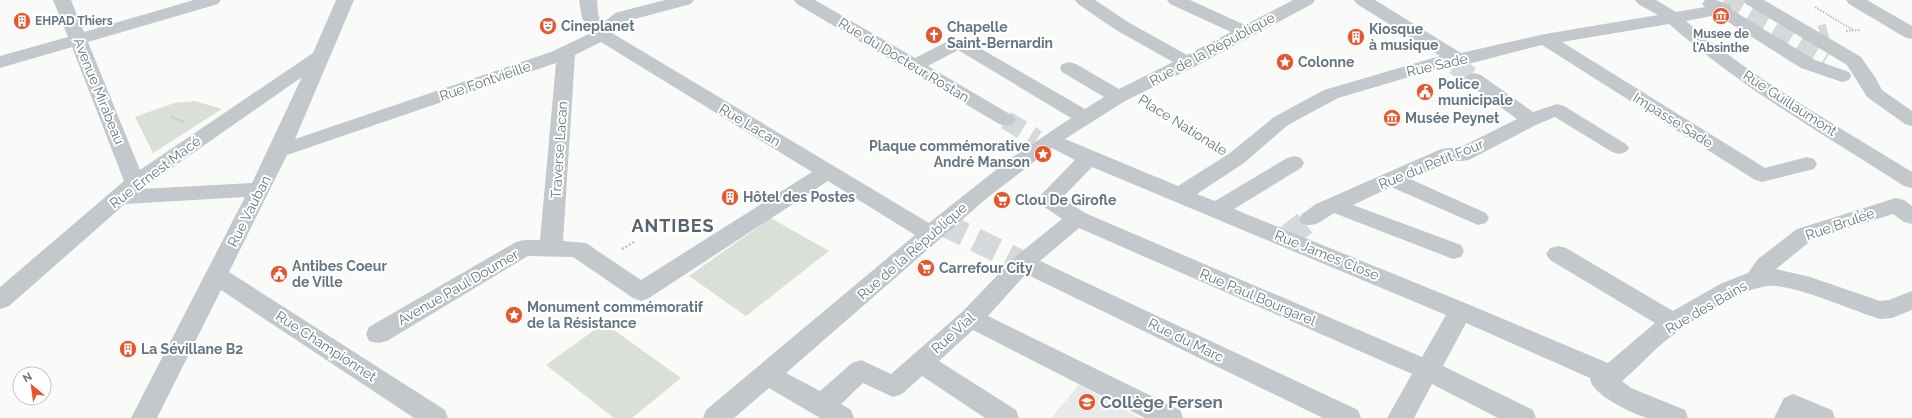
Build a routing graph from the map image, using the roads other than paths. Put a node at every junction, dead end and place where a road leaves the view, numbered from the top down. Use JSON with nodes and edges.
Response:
{"nodes":[{"id":1,"x":62,"y":0,"type":"edge"},
{"id":2,"x":212,"y":0,"type":"edge"},
{"id":3,"x":345,"y":0,"type":"edge"},
{"id":4,"x":588,"y":0,"type":"edge"},
{"id":5,"x":685,"y":0,"type":"edge"},
{"id":6,"x":803,"y":0,"type":"edge"},
{"id":7,"x":1084,"y":0,"type":"edge"},
{"id":8,"x":1176,"y":0,"type":"edge"},
{"id":9,"x":1306,"y":0,"type":"edge"},
{"id":10,"x":1363,"y":0,"type":"edge"},
{"id":11,"x":1644,"y":0,"type":"edge"},
{"id":12,"x":1704,"y":0,"type":"edge"},
{"id":13,"x":1752,"y":0,"type":"edge"},
{"id":14,"x":1855,"y":0,"type":"edge"},
{"id":15,"x":1723,"y":10,"type":"junction"},
{"id":16,"x":1673,"y":18,"type":"junction"},
{"id":17,"x":1246,"y":32,"type":"junction"},
{"id":18,"x":601,"y":34,"type":"junction"},
{"id":19,"x":1912,"y":34,"type":"edge"},
{"id":20,"x":78,"y":39,"type":"junction"},
{"id":21,"x":1545,"y":39,"type":"junction"},
{"id":22,"x":566,"y":52,"type":"junction"},
{"id":23,"x":319,"y":56,"type":"junction"},
{"id":24,"x":1453,"y":61,"type":"junction"},
{"id":25,"x":1825,"y":61,"type":"tunnel mouth"},
{"id":26,"x":0,"y":62,"type":"edge"},
{"id":27,"x":1187,"y":62,"type":"junction"},
{"id":28,"x":916,"y":65,"type":"junction"},
{"id":29,"x":1069,"y":68,"type":"dead end"},
{"id":30,"x":1842,"y":76,"type":"junction"},
{"id":31,"x":1474,"y":79,"type":"tunnel mouth"},
{"id":32,"x":1874,"y":93,"type":"junction"},
{"id":33,"x":1124,"y":94,"type":"junction"},
{"id":34,"x":1085,"y":118,"type":"junction"},
{"id":35,"x":1006,"y":120,"type":"tunnel mouth"},
{"id":36,"x":1532,"y":120,"type":"junction"},
{"id":37,"x":1912,"y":120,"type":"edge"},
{"id":38,"x":1044,"y":141,"type":"junction"},
{"id":39,"x":1619,"y":148,"type":"dead end"},
{"id":40,"x":279,"y":151,"type":"junction"},
{"id":41,"x":1089,"y":158,"type":"junction"},
{"id":42,"x":1294,"y":163,"type":"dead end"},
{"id":43,"x":1807,"y":164,"type":"dead end"},
{"id":44,"x":830,"y":174,"type":"junction"},
{"id":45,"x":1391,"y":179,"type":"junction"},
{"id":46,"x":1912,"y":181,"type":"edge"},
{"id":47,"x":135,"y":183,"type":"junction"},
{"id":48,"x":260,"y":188,"type":"junction"},
{"id":49,"x":1180,"y":195,"type":"junction"},
{"id":50,"x":119,"y":197,"type":"junction"},
{"id":51,"x":1334,"y":205,"type":"junction"},
{"id":52,"x":1217,"y":210,"type":"junction"},
{"id":53,"x":1912,"y":217,"type":"edge"},
{"id":54,"x":1076,"y":218,"type":"junction"},
{"id":55,"x":1478,"y":218,"type":"dead end"},
{"id":56,"x":1310,"y":219,"type":"tunnel mouth"},
{"id":57,"x":932,"y":234,"type":"junction"},
{"id":58,"x":551,"y":248,"type":"junction"},
{"id":59,"x":1453,"y":251,"type":"dead end"},
{"id":60,"x":1558,"y":254,"type":"dead end"},
{"id":61,"x":1023,"y":262,"type":"junction"},
{"id":62,"x":216,"y":275,"type":"junction"},
{"id":63,"x":1757,"y":278,"type":"junction"},
{"id":64,"x":0,"y":300,"type":"edge"},
{"id":65,"x":1912,"y":300,"type":"edge"},
{"id":66,"x":1461,"y":311,"type":"junction"},
{"id":67,"x":970,"y":318,"type":"junction"},
{"id":68,"x":1674,"y":323,"type":"junction"},
{"id":69,"x":378,"y":334,"type":"dead end"},
{"id":70,"x":920,"y":362,"type":"junction"},
{"id":71,"x":1427,"y":370,"type":"junction"},
{"id":72,"x":1603,"y":373,"type":"junction"},
{"id":73,"x":767,"y":375,"type":"junction"},
{"id":74,"x":832,"y":412,"type":"edge"},
{"id":75,"x":144,"y":418,"type":"edge"},
{"id":76,"x":435,"y":418,"type":"edge"},
{"id":77,"x":716,"y":418,"type":"edge"},
{"id":78,"x":1006,"y":418,"type":"edge"},
{"id":79,"x":1170,"y":418,"type":"edge"},
{"id":80,"x":1348,"y":418,"type":"edge"},
{"id":81,"x":1400,"y":418,"type":"edge"},
{"id":82,"x":1523,"y":418,"type":"edge"},
{"id":83,"x":1675,"y":418,"type":"edge"},
{"id":84,"x":1787,"y":418,"type":"edge"},
{"id":85,"x":1822,"y":418,"type":"edge"}],
"edges":[{"from":1,"to":20,"type":"street","name":"Avenue Mirabeau"},
{"from":2,"to":20,"type":"street"},
{"from":3,"to":23,"type":"street","name":"Rue Vauban"},
{"from":4,"to":18,"type":"street","name":"Rue Lacan"},
{"from":5,"to":18,"type":"street","name":"Rue Fontvieille"},
{"from":6,"to":28,"type":"street","name":"Rue du Docteur Rostan"},
{"from":7,"to":27,"type":"street"},
{"from":8,"to":17,"type":"street"},
{"from":9,"to":17,"type":"street","name":"Rue de la République"},
{"from":10,"to":24,"type":"street"},
{"from":11,"to":16,"type":"street","name":"Rue Guillaumont"},
{"from":12,"to":15,"type":"street"},
{"from":13,"to":32,"type":"street"},
{"from":14,"to":19,"type":"street"},
{"from":15,"to":16,"type":"street","name":"Rue Sade"},
{"from":15,"to":30,"type":"street"},
{"from":16,"to":21,"type":"street","name":"Rue Sade"},
{"from":16,"to":46,"type":"street","name":"Rue Guillaumont"},
{"from":17,"to":27,"type":"street","name":"Rue de la République"},
{"from":18,"to":22,"type":"street","name":"Rue Fontvieille"},
{"from":18,"to":44,"type":"street","name":"Rue Lacan"},
{"from":20,"to":26,"type":"street"},
{"from":20,"to":47,"type":"street","name":"Avenue Mirabeau"},
{"from":21,"to":24,"type":"street","name":"Rue Sade"},
{"from":21,"to":43,"type":"street","name":"Impasse Sade"},
{"from":22,"to":40,"type":"street","name":"Rue Fontvieille"},
{"from":22,"to":58,"type":"street","name":"Traverse Lacan"},
{"from":23,"to":40,"type":"street","name":"Rue Vauban"},
{"from":23,"to":47,"type":"street","name":"Rue Ernest Macé"},
{"from":24,"to":49,"type":"street","name":"Rue Sade"},
{"from":25,"to":30,"type":"street"},
{"from":27,"to":33,"type":"street","name":"Rue de la République"},
{"from":28,"to":34,"type":"street"},
{"from":28,"to":35,"type":"street","name":"Rue du Docteur Rostan"},
{"from":29,"to":33,"type":"street"},
{"from":30,"to":32,"type":"street"},
{"from":31,"to":36,"type":"street"},
{"from":32,"to":37,"type":"street"},
{"from":33,"to":34,"type":"street","name":"Rue de la République"},
{"from":34,"to":38,"type":"street","name":"Rue de la République"},
{"from":36,"to":39,"type":"street","name":"Rue du Petit Four"},
{"from":36,"to":45,"type":"street","name":"Rue du Petit Four"},
{"from":38,"to":41,"type":"street","name":"Rue James Close"},
{"from":38,"to":57,"type":"street","name":"Rue de la République"},
{"from":40,"to":48,"type":"street","name":"Rue Vauban"},
{"from":41,"to":49,"type":"street","name":"Rue James Close"},
{"from":41,"to":54,"type":"street","name":"Rue Paul Bourgarel"},
{"from":42,"to":52,"type":"street"},
{"from":44,"to":57,"type":"street","name":"Rue Lacan"},
{"from":44,"to":58,"type":"street","name":"Avenue Paul Doumer"},
{"from":45,"to":51,"type":"street","name":"Rue du Petit Four"},
{"from":45,"to":55,"type":"street"},
{"from":47,"to":50,"type":"street","name":"Rue Ernest Macé"},
{"from":48,"to":50,"type":"street"},
{"from":48,"to":62,"type":"street","name":"Rue Vauban"},
{"from":49,"to":52,"type":"street","name":"Rue James Close"},
{"from":50,"to":64,"type":"street","name":"Rue Ernest Macé"},
{"from":51,"to":56,"type":"street","name":"Rue du Petit Four"},
{"from":51,"to":59,"type":"street"},
{"from":52,"to":66,"type":"street","name":"Rue James Close"},
{"from":53,"to":63,"type":"street","name":"Rue Brulée"},
{"from":54,"to":61,"type":"street","name":"Rue Vial"},
{"from":54,"to":71,"type":"street","name":"Rue Paul Bourgarel"},
{"from":57,"to":73,"type":"street","name":"Rue de la République"},
{"from":58,"to":69,"type":"street","name":"Avenue Paul Doumer"},
{"from":60,"to":68,"type":"street"},
{"from":61,"to":67,"type":"street","name":"Rue Vial"},
{"from":61,"to":80,"type":"street","name":"Rue du Marc"},
{"from":62,"to":75,"type":"street","name":"Rue Vauban"},
{"from":62,"to":76,"type":"street","name":"Rue Championnet"},
{"from":63,"to":65,"type":"street","name":"Rue des Bains"},
{"from":63,"to":68,"type":"street","name":"Rue des Bains"},
{"from":66,"to":71,"type":"street"},
{"from":66,"to":72,"type":"street","name":"Rue James Close"},
{"from":67,"to":70,"type":"street","name":"Rue Vial"},
{"from":67,"to":79,"type":"street"},
{"from":68,"to":72,"type":"street","name":"Rue des Bains"},
{"from":70,"to":74,"type":"street","name":"Rue Vial"},
{"from":70,"to":78,"type":"street"},
{"from":71,"to":81,"type":"street"},
{"from":71,"to":82,"type":"street","name":"Rue Paul Bourgarel"},
{"from":72,"to":83,"type":"street"},
{"from":73,"to":74,"type":"street"},
{"from":73,"to":77,"type":"street","name":"Rue de la République"},
{"from":84,"to":85,"type":"street"}]}
